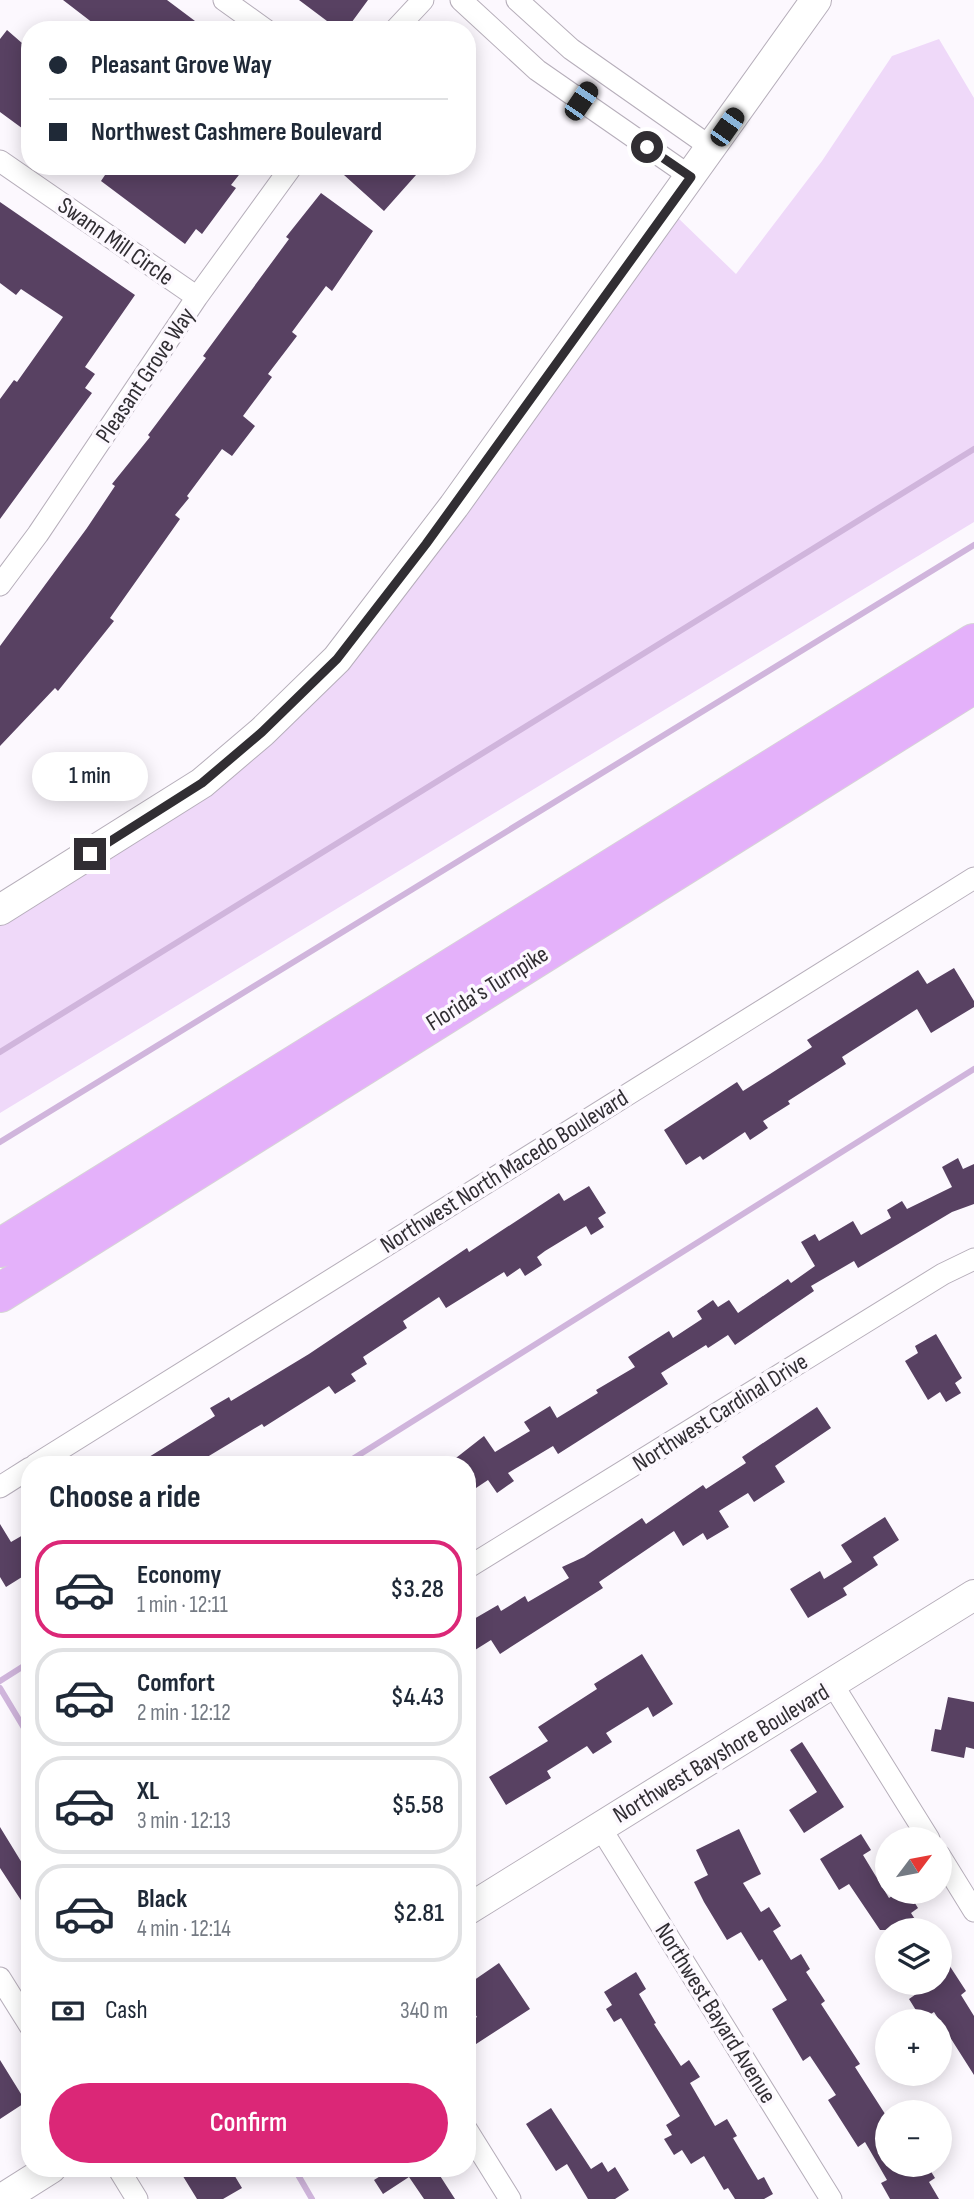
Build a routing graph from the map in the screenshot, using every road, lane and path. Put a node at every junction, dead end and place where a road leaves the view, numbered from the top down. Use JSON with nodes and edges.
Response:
{"nodes":[{"id":1,"x":224,"y":0,"type":"edge"},
{"id":2,"x":423,"y":0,"type":"edge"},
{"id":3,"x":461,"y":0,"type":"edge"},
{"id":4,"x":517,"y":0,"type":"edge"},
{"id":5,"x":816,"y":0,"type":"edge"},
{"id":6,"x":253,"y":21,"type":"edge"},
{"id":7,"x":403,"y":21,"type":"edge"},
{"id":8,"x":602,"y":70,"type":"junction"},
{"id":9,"x":581,"y":101,"type":"junction"},
{"id":10,"x":712,"y":148,"type":"junction"},
{"id":11,"x":0,"y":161,"type":"edge"},
{"id":12,"x":286,"y":175,"type":"edge"},
{"id":13,"x":691,"y":177,"type":"junction"},
{"id":14,"x":197,"y":298,"type":"junction"},
{"id":15,"x":0,"y":585,"type":"edge"},
{"id":16,"x":974,"y":643,"type":"edge"},
{"id":17,"x":974,"y":684,"type":"edge"},
{"id":18,"x":974,"y":878,"type":"edge"},
{"id":19,"x":0,"y":910,"type":"edge"},
{"id":20,"x":0,"y":1248,"type":"edge"},
{"id":21,"x":974,"y":1259,"type":"edge"},
{"id":22,"x":0,"y":1293,"type":"edge"},
{"id":23,"x":56,"y":1456,"type":"edge"},
{"id":24,"x":21,"y":1474,"type":"edge"},
{"id":25,"x":0,"y":1487,"type":"edge"},
{"id":26,"x":476,"y":1562,"type":"edge"},
{"id":27,"x":974,"y":1595,"type":"edge"},
{"id":28,"x":833,"y":1685,"type":"junction"},
{"id":29,"x":600,"y":1827,"type":"junction"},
{"id":30,"x":922,"y":1827,"type":"edge"},
{"id":31,"x":952,"y":1875,"type":"edge"},
{"id":32,"x":476,"y":1904,"type":"edge"},
{"id":33,"x":974,"y":1911,"type":"edge"},
{"id":34,"x":0,"y":1978,"type":"edge"},
{"id":35,"x":21,"y":2012,"type":"edge"},
{"id":36,"x":476,"y":2144,"type":"edge"},
{"id":37,"x":37,"y":2177,"type":"edge"},
{"id":38,"x":124,"y":2177,"type":"edge"},
{"id":39,"x":2,"y":2199,"type":"edge"},
{"id":40,"x":138,"y":2199,"type":"edge"},
{"id":41,"x":510,"y":2199,"type":"edge"},
{"id":42,"x":831,"y":2199,"type":"edge"}],
"edges":[{"from":1,"to":6,"type":"street"},
{"from":2,"to":7,"type":"street"},
{"from":3,"to":9,"type":"street"},
{"from":4,"to":8,"type":"street"},
{"from":5,"to":10,"type":"street"},
{"from":8,"to":9,"type":"street"},
{"from":8,"to":10,"type":"street"},
{"from":9,"to":13,"type":"street"},
{"from":10,"to":13,"type":"street"},
{"from":11,"to":14,"type":"street","name":"Swann Mill Circle"},
{"from":12,"to":14,"type":"street","name":"Pleasant Grove Way"},
{"from":13,"to":19,"type":"street"},
{"from":14,"to":15,"type":"street","name":"Pleasant Grove Way"},
{"from":16,"to":20,"type":"highway","name":"Florida's Turnpike"},
{"from":17,"to":22,"type":"highway","name":"Florida's Turnpike"},
{"from":18,"to":23,"type":"street","name":"Northwest North Macedo Boulevard"},
{"from":21,"to":26,"type":"street","name":"Northwest Cardinal Drive"},
{"from":24,"to":25,"type":"street"},
{"from":27,"to":28,"type":"street","name":"Northwest Bayshore Boulevard"},
{"from":28,"to":29,"type":"street","name":"Northwest Bayshore Boulevard"},
{"from":28,"to":30,"type":"street"},
{"from":29,"to":32,"type":"street","name":"Northwest Bayshore Boulevard"},
{"from":29,"to":42,"type":"street","name":"Northwest Bayard Avenue"},
{"from":31,"to":33,"type":"street"},
{"from":34,"to":35,"type":"street"},
{"from":36,"to":41,"type":"street"},
{"from":37,"to":39,"type":"street"},
{"from":38,"to":40,"type":"street"}]}
